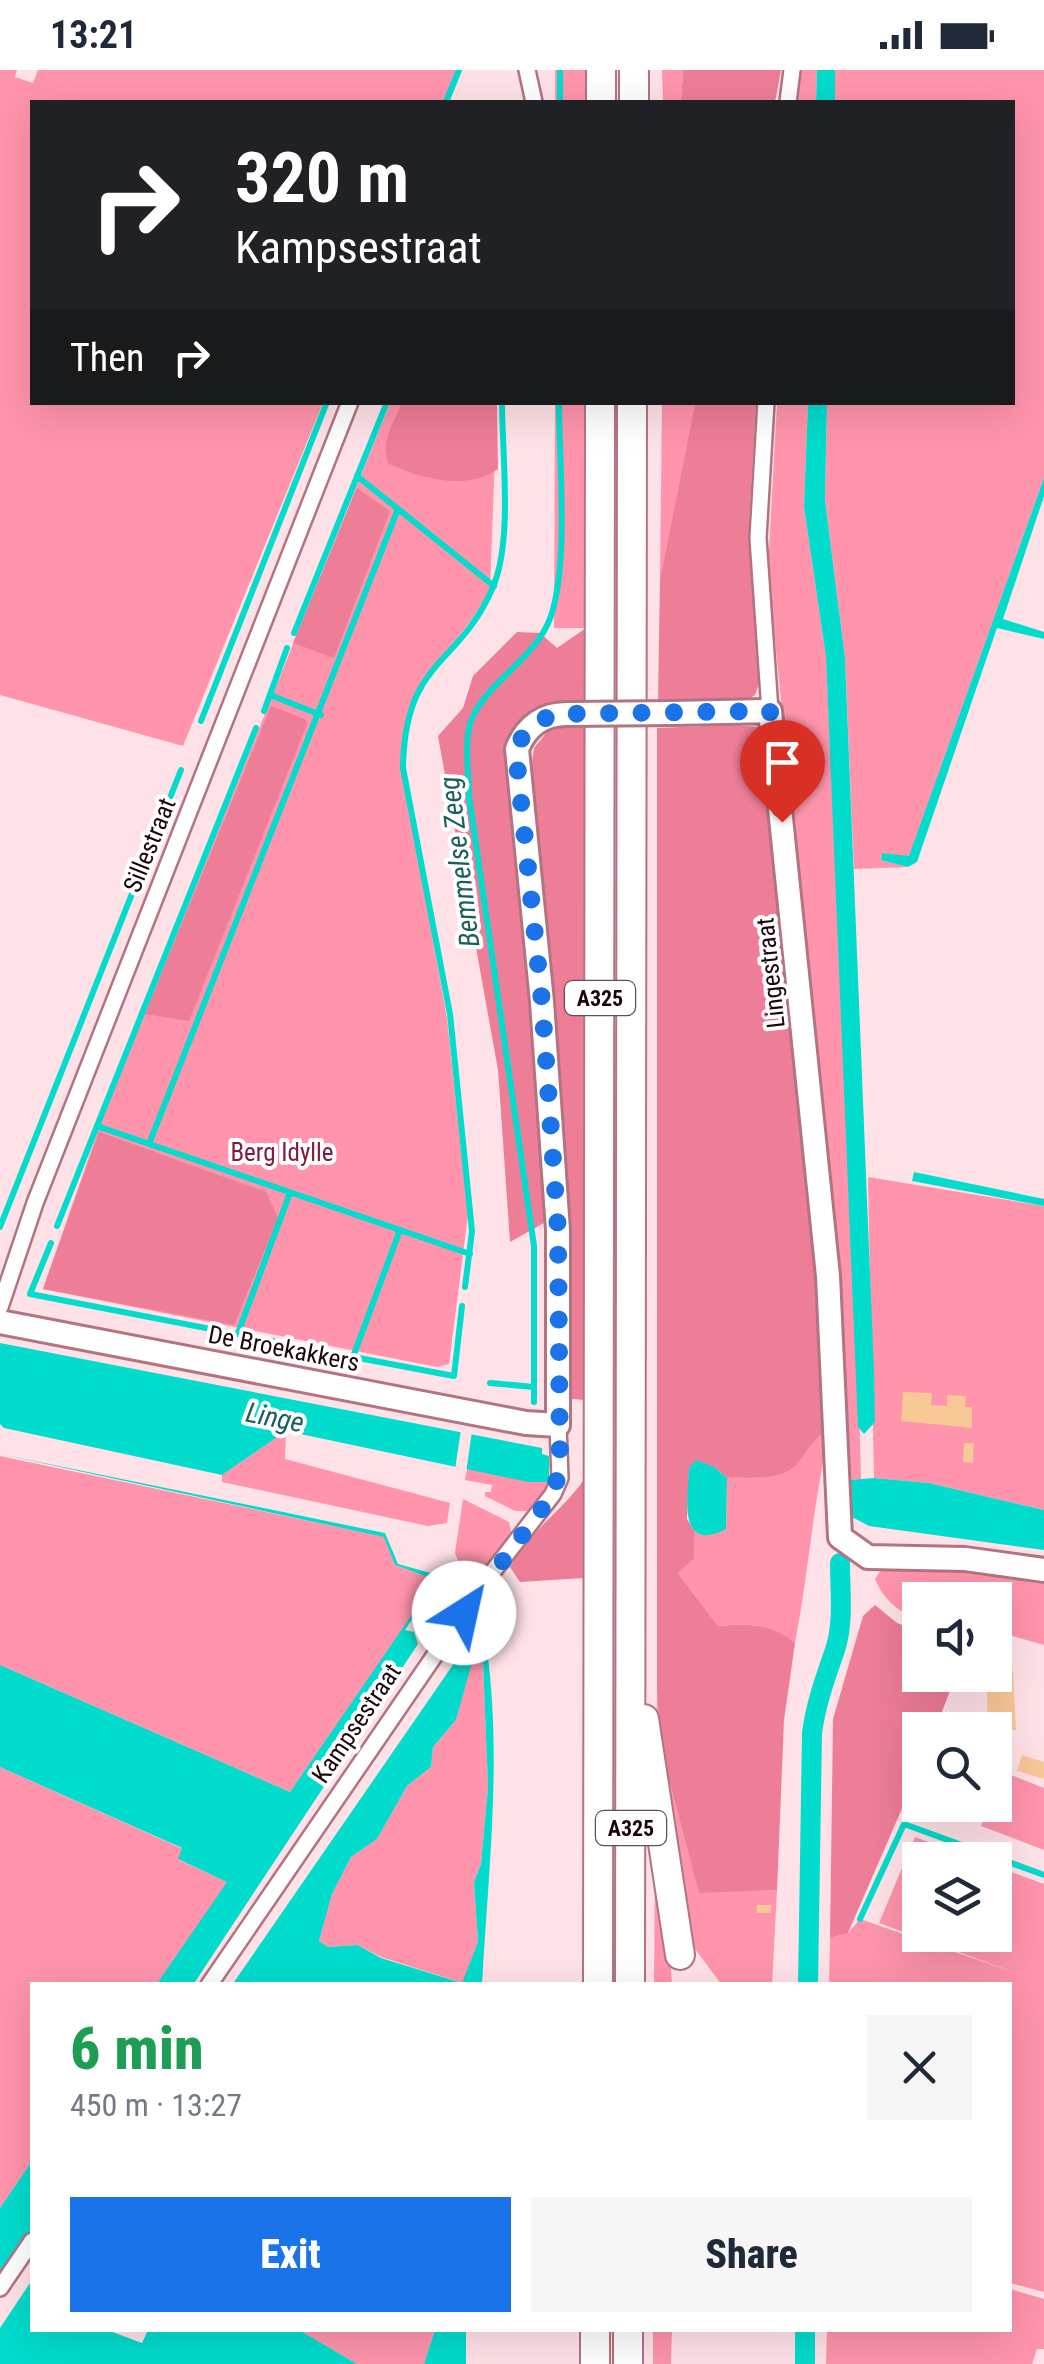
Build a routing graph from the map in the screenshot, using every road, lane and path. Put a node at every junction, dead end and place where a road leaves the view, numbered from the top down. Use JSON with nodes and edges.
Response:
{"nodes":[{"id":1,"x":527,"y":70,"type":"edge"},
{"id":2,"x":601,"y":70,"type":"edge"},
{"id":3,"x":634,"y":70,"type":"edge"},
{"id":4,"x":792,"y":70,"type":"edge"},
{"id":5,"x":534,"y":100,"type":"edge"},
{"id":6,"x":602,"y":100,"type":"edge"},
{"id":7,"x":634,"y":100,"type":"edge"},
{"id":8,"x":788,"y":100,"type":"edge"},
{"id":9,"x":349,"y":405,"type":"edge"},
{"id":10,"x":600,"y":405,"type":"edge"},
{"id":11,"x":632,"y":405,"type":"edge"},
{"id":12,"x":766,"y":405,"type":"edge"},
{"id":13,"x":770,"y":711,"type":"junction"},
{"id":14,"x":0,"y":1307,"type":"edge"},
{"id":15,"x":0,"y":1322,"type":"edge"},
{"id":16,"x":558,"y":1425,"type":"junction"},
{"id":17,"x":1044,"y":1570,"type":"edge"},
{"id":18,"x":632,"y":1672,"type":"junction"},
{"id":19,"x":680,"y":1954,"type":"dead end"},
{"id":20,"x":211,"y":1982,"type":"edge"},
{"id":21,"x":598,"y":1982,"type":"edge"},
{"id":22,"x":630,"y":1982,"type":"edge"},
{"id":23,"x":30,"y":2244,"type":"edge"},
{"id":24,"x":0,"y":2288,"type":"edge"},
{"id":25,"x":595,"y":2332,"type":"edge"},
{"id":26,"x":628,"y":2332,"type":"edge"},
{"id":27,"x":595,"y":2364,"type":"edge"},
{"id":28,"x":628,"y":2364,"type":"edge"}],
"edges":[{"from":1,"to":5,"type":"street"},
{"from":2,"to":6,"type":"highway"},
{"from":3,"to":7,"type":"highway"},
{"from":4,"to":8,"type":"street"},
{"from":9,"to":14,"type":"street","name":"Sillestraat"},
{"from":10,"to":21,"type":"highway","number":"A325"},
{"from":11,"to":18,"type":"highway","number":"A325"},
{"from":12,"to":13,"type":"street","name":"Lingestraat"},
{"from":13,"to":16,"type":"street","name":"Kampsestraat","bridge":true},
{"from":13,"to":17,"type":"street","name":"Lingestraat"},
{"from":15,"to":16,"type":"street","name":"De Broekakkers"},
{"from":16,"to":20,"type":"street","name":"Kampsestraat"},
{"from":18,"to":19,"type":"highway"},
{"from":18,"to":22,"type":"highway","number":"A325"},
{"from":23,"to":24,"type":"street"},
{"from":25,"to":27,"type":"highway"},
{"from":26,"to":28,"type":"highway"}]}
